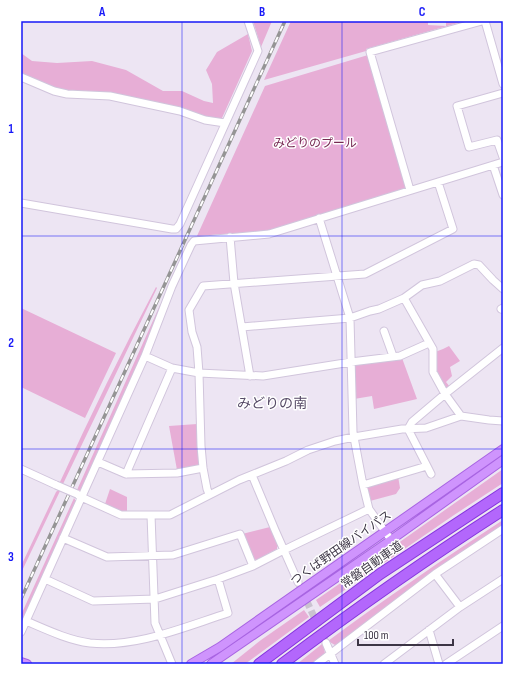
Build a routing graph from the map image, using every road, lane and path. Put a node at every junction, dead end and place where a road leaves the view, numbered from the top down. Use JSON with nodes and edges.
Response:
{"nodes":[{"id":1,"x":248,"y":21,"type":"edge"},
{"id":2,"x":483,"y":21,"type":"edge"},
{"id":3,"x":21,"y":77,"type":"edge"},
{"id":4,"x":503,"y":84,"type":"edge"},
{"id":5,"x":503,"y":93,"type":"edge"},
{"id":6,"x":226,"y":123,"type":"junction"},
{"id":7,"x":503,"y":157,"type":"edge"},
{"id":8,"x":503,"y":162,"type":"edge"},
{"id":9,"x":493,"y":165,"type":"junction"},
{"id":10,"x":438,"y":182,"type":"junction"},
{"id":11,"x":410,"y":190,"type":"junction"},
{"id":12,"x":503,"y":195,"type":"edge"},
{"id":13,"x":21,"y":203,"type":"edge"},
{"id":14,"x":319,"y":218,"type":"junction"},
{"id":15,"x":230,"y":237,"type":"junction"},
{"id":16,"x":337,"y":275,"type":"junction"},
{"id":17,"x":234,"y":284,"type":"junction"},
{"id":18,"x":503,"y":289,"type":"edge"},
{"id":19,"x":404,"y":298,"type":"junction"},
{"id":20,"x":350,"y":318,"type":"junction"},
{"id":21,"x":242,"y":327,"type":"junction"},
{"id":22,"x":384,"y":331,"type":"dead end"},
{"id":23,"x":429,"y":343,"type":"junction"},
{"id":24,"x":503,"y":348,"type":"edge"},
{"id":25,"x":145,"y":356,"type":"junction"},
{"id":26,"x":393,"y":356,"type":"junction"},
{"id":27,"x":351,"y":362,"type":"junction"},
{"id":28,"x":172,"y":368,"type":"junction"},
{"id":29,"x":199,"y":373,"type":"junction"},
{"id":30,"x":250,"y":376,"type":"junction"},
{"id":31,"x":445,"y":394,"type":"junction"},
{"id":32,"x":461,"y":416,"type":"junction"},
{"id":33,"x":503,"y":421,"type":"edge"},
{"id":34,"x":408,"y":429,"type":"junction"},
{"id":35,"x":354,"y":437,"type":"junction"},
{"id":36,"x":503,"y":449,"type":"edge"},
{"id":37,"x":503,"y":460,"type":"edge"},
{"id":38,"x":98,"y":462,"type":"junction"},
{"id":39,"x":427,"y":466,"type":"junction"},
{"id":40,"x":203,"y":468,"type":"junction"},
{"id":41,"x":21,"y":469,"type":"edge"},
{"id":42,"x":126,"y":474,"type":"junction"},
{"id":43,"x":431,"y":474,"type":"dead end"},
{"id":44,"x":252,"y":475,"type":"junction"},
{"id":45,"x":363,"y":484,"type":"junction"},
{"id":46,"x":503,"y":493,"type":"edge"},
{"id":47,"x":209,"y":494,"type":"junction"},
{"id":48,"x":79,"y":496,"type":"junction"},
{"id":49,"x":369,"y":509,"type":"junction"},
{"id":50,"x":503,"y":510,"type":"edge"},
{"id":51,"x":151,"y":515,"type":"junction"},
{"id":52,"x":503,"y":529,"type":"edge"},
{"id":53,"x":385,"y":531,"type":"junction"},
{"id":54,"x":63,"y":538,"type":"junction"},
{"id":55,"x":391,"y":540,"type":"junction"},
{"id":56,"x":284,"y":550,"type":"junction"},
{"id":57,"x":153,"y":556,"type":"junction"},
{"id":58,"x":253,"y":566,"type":"junction"},
{"id":59,"x":435,"y":574,"type":"junction"},
{"id":60,"x":503,"y":578,"type":"edge"},
{"id":61,"x":45,"y":579,"type":"junction"},
{"id":62,"x":218,"y":579,"type":"junction"},
{"id":63,"x":298,"y":582,"type":"tunnel mouth"},
{"id":64,"x":155,"y":599,"type":"junction"},
{"id":65,"x":460,"y":607,"type":"junction"},
{"id":66,"x":26,"y":621,"type":"junction"},
{"id":67,"x":503,"y":626,"type":"edge"},
{"id":68,"x":429,"y":630,"type":"junction"},
{"id":69,"x":21,"y":632,"type":"edge"},
{"id":70,"x":160,"y":635,"type":"junction"},
{"id":71,"x":326,"y":643,"type":"tunnel mouth"},
{"id":72,"x":331,"y":654,"type":"junction"},
{"id":73,"x":21,"y":662,"type":"edge"},
{"id":74,"x":27,"y":664,"type":"edge"},
{"id":75,"x":172,"y":664,"type":"edge"},
{"id":76,"x":191,"y":664,"type":"edge"},
{"id":77,"x":211,"y":664,"type":"edge"},
{"id":78,"x":259,"y":664,"type":"edge"},
{"id":79,"x":282,"y":664,"type":"edge"},
{"id":80,"x":317,"y":664,"type":"edge"},
{"id":81,"x":335,"y":664,"type":"edge"},
{"id":82,"x":384,"y":664,"type":"edge"},
{"id":83,"x":439,"y":664,"type":"edge"},
{"id":84,"x":446,"y":664,"type":"edge"}],
"edges":[{"from":1,"to":6,"type":"street"},
{"from":2,"to":4,"type":"street"},
{"from":2,"to":11,"type":"street"},
{"from":3,"to":6,"type":"street"},
{"from":5,"to":7,"type":"street"},
{"from":6,"to":13,"type":"street"},
{"from":8,"to":9,"type":"street"},
{"from":9,"to":10,"type":"street"},
{"from":9,"to":12,"type":"street"},
{"from":10,"to":11,"type":"street"},
{"from":10,"to":16,"type":"street"},
{"from":11,"to":14,"type":"street"},
{"from":14,"to":15,"type":"street"},
{"from":14,"to":16,"type":"street"},
{"from":15,"to":17,"type":"street"},
{"from":15,"to":25,"type":"street"},
{"from":16,"to":17,"type":"street"},
{"from":16,"to":20,"type":"street"},
{"from":17,"to":21,"type":"street"},
{"from":17,"to":29,"type":"street"},
{"from":18,"to":19,"type":"street"},
{"from":19,"to":20,"type":"street"},
{"from":19,"to":23,"type":"street"},
{"from":20,"to":21,"type":"street"},
{"from":20,"to":27,"type":"street"},
{"from":21,"to":30,"type":"street"},
{"from":22,"to":26,"type":"street"},
{"from":23,"to":26,"type":"street"},
{"from":23,"to":31,"type":"street"},
{"from":24,"to":31,"type":"street"},
{"from":25,"to":28,"type":"street"},
{"from":25,"to":38,"type":"street"},
{"from":26,"to":27,"type":"street"},
{"from":27,"to":30,"type":"street"},
{"from":27,"to":35,"type":"street"},
{"from":28,"to":29,"type":"street"},
{"from":28,"to":42,"type":"street"},
{"from":29,"to":30,"type":"street"},
{"from":29,"to":40,"type":"street"},
{"from":31,"to":32,"type":"street"},
{"from":31,"to":34,"type":"street"},
{"from":32,"to":33,"type":"street"},
{"from":32,"to":34,"type":"street"},
{"from":34,"to":35,"type":"street"},
{"from":34,"to":39,"type":"street"},
{"from":35,"to":44,"type":"street"},
{"from":35,"to":45,"type":"street"},
{"from":36,"to":53,"type":"main road","name":"つくば野田線バイパス"},
{"from":37,"to":55,"type":"main road","name":"つくば野田線バイパス"},
{"from":38,"to":42,"type":"street"},
{"from":38,"to":48,"type":"street"},
{"from":39,"to":43,"type":"street"},
{"from":39,"to":45,"type":"street"},
{"from":40,"to":42,"type":"street"},
{"from":40,"to":47,"type":"street"},
{"from":41,"to":48,"type":"street","bridge":true},
{"from":44,"to":47,"type":"street"},
{"from":44,"to":56,"type":"street"},
{"from":45,"to":49,"type":"street"},
{"from":46,"to":78,"type":"highway","name":"常磐自動車道"},
{"from":47,"to":51,"type":"street"},
{"from":48,"to":51,"type":"street"},
{"from":48,"to":54,"type":"street"},
{"from":49,"to":53,"type":"street"},
{"from":49,"to":56,"type":"street"},
{"from":50,"to":79,"type":"highway"},
{"from":51,"to":57,"type":"street"},
{"from":52,"to":59,"type":"street"},
{"from":53,"to":55,"type":"street"},
{"from":53,"to":76,"type":"main road","name":"つくば野田線バイパス"},
{"from":54,"to":57,"type":"street"},
{"from":54,"to":61,"type":"street"},
{"from":55,"to":77,"type":"main road","name":"つくば野田線バイパス"},
{"from":56,"to":58,"type":"street"},
{"from":56,"to":63,"type":"street"},
{"from":57,"to":58,"type":"street"},
{"from":57,"to":64,"type":"street"},
{"from":58,"to":62,"type":"street"},
{"from":59,"to":65,"type":"street"},
{"from":59,"to":72,"type":"street"},
{"from":60,"to":65,"type":"street"},
{"from":61,"to":64,"type":"street"},
{"from":61,"to":66,"type":"street"},
{"from":62,"to":64,"type":"street"},
{"from":62,"to":70,"type":"street"},
{"from":64,"to":70,"type":"street"},
{"from":65,"to":68,"type":"street"},
{"from":66,"to":69,"type":"street"},
{"from":66,"to":70,"type":"street"},
{"from":67,"to":84,"type":"street"},
{"from":68,"to":82,"type":"street"},
{"from":68,"to":83,"type":"street"},
{"from":70,"to":75,"type":"street"},
{"from":71,"to":72,"type":"street"},
{"from":72,"to":80,"type":"street"},
{"from":72,"to":81,"type":"street"},
{"from":73,"to":74,"type":"main road"}]}
